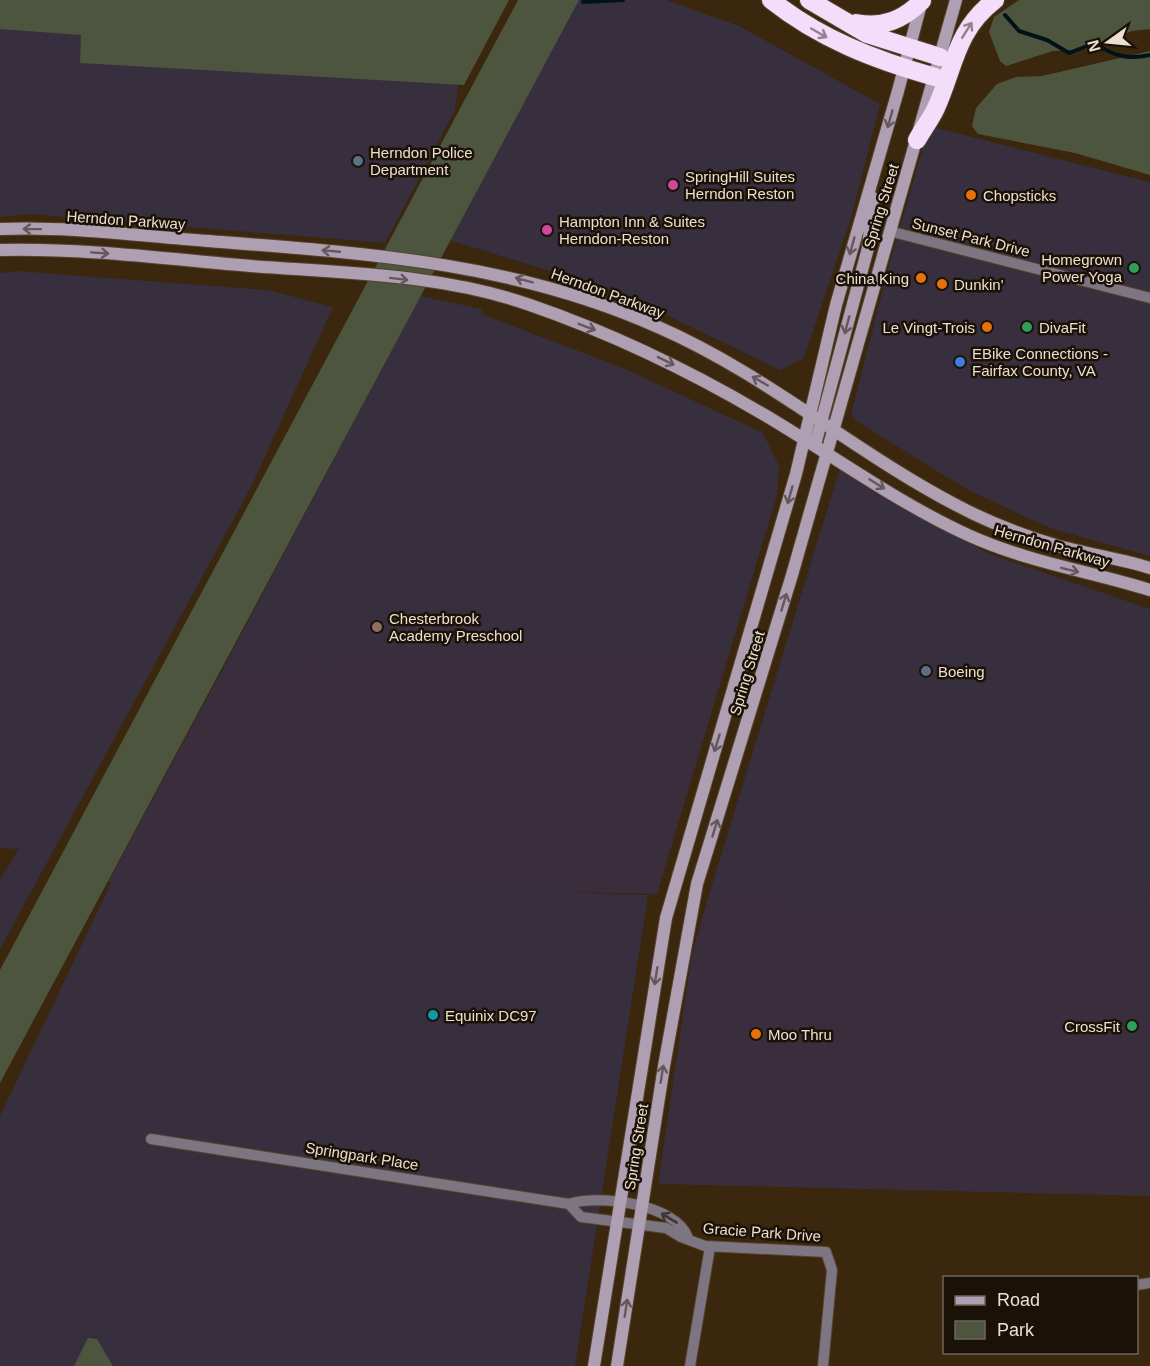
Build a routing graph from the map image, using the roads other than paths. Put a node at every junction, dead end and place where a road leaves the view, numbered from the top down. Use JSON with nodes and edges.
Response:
{"nodes":[{"id":1,"x":771,"y":0,"type":"edge"},
{"id":2,"x":809,"y":0,"type":"edge"},
{"id":3,"x":922,"y":0,"type":"edge"},
{"id":4,"x":956,"y":0,"type":"edge"},
{"id":5,"x":995,"y":0,"type":"edge"},
{"id":6,"x":837,"y":18,"type":"junction"},
{"id":7,"x":908,"y":47,"type":"junction"},
{"id":8,"x":940,"y":57,"type":"junction"},
{"id":9,"x":904,"y":68,"type":"junction"},
{"id":10,"x":934,"y":77,"type":"junction"},
{"id":11,"x":917,"y":140,"type":"junction"},
{"id":12,"x":875,"y":170,"type":"junction"},
{"id":13,"x":0,"y":230,"type":"edge"},
{"id":14,"x":889,"y":231,"type":"junction"},
{"id":15,"x":0,"y":250,"type":"edge"},
{"id":16,"x":1150,"y":298,"type":"edge"},
{"id":17,"x":809,"y":412,"type":"junction"},
{"id":18,"x":822,"y":420,"type":"junction"},
{"id":19,"x":835,"y":429,"type":"junction"},
{"id":20,"x":804,"y":439,"type":"junction"},
{"id":21,"x":815,"y":446,"type":"junction"},
{"id":22,"x":828,"y":453,"type":"junction"},
{"id":23,"x":1150,"y":568,"type":"edge"},
{"id":24,"x":1150,"y":590,"type":"edge"},
{"id":25,"x":151,"y":1138,"type":"dead end"},
{"id":26,"x":620,"y":1203,"type":"junction"},
{"id":27,"x":569,"y":1204,"type":"junction"},
{"id":28,"x":642,"y":1206,"type":"junction"},
{"id":29,"x":617,"y":1220,"type":"junction"},
{"id":30,"x":639,"y":1222,"type":"junction"},
{"id":31,"x":688,"y":1239,"type":"junction"},
{"id":32,"x":710,"y":1247,"type":"junction"},
{"id":33,"x":594,"y":1366,"type":"edge"},
{"id":34,"x":617,"y":1366,"type":"edge"},
{"id":35,"x":690,"y":1366,"type":"edge"},
{"id":36,"x":823,"y":1366,"type":"edge"}],
"edges":[{"from":1,"to":9,"type":"highway","one_way":true},
{"from":2,"to":6,"type":"highway"},
{"from":3,"to":6,"type":"highway"},
{"from":3,"to":7,"type":"main road","name":"Spring Street"},
{"from":4,"to":8,"type":"main road","name":"Spring Street"},
{"from":11,"to":5,"type":"highway","one_way":true},
{"from":6,"to":7,"type":"highway"},
{"from":7,"to":8,"type":"highway"},
{"from":7,"to":9,"type":"main road","name":"Spring Street"},
{"from":8,"to":10,"type":"main road","name":"Spring Street"},
{"from":9,"to":10,"type":"highway"},
{"from":9,"to":12,"type":"main road","name":"Spring Street","one_way":true},
{"from":10,"to":11,"type":"main road","name":"Spring Street"},
{"from":11,"to":14,"type":"main road","name":"Spring Street"},
{"from":12,"to":17,"type":"main road","name":"Spring Street","one_way":true},
{"from":12,"to":18,"type":"main road","one_way":true},
{"from":17,"to":13,"type":"main road","name":"Herndon Parkway","one_way":true},
{"from":14,"to":16,"type":"street","name":"Sunset Park Drive"},
{"from":14,"to":19,"type":"main road","name":"Spring Street"},
{"from":15,"to":20,"type":"main road","name":"Herndon Parkway","one_way":true},
{"from":17,"to":18,"type":"main road","name":"Herndon Parkway"},
{"from":17,"to":20,"type":"main road","name":"Spring Street"},
{"from":18,"to":19,"type":"main road","name":"Herndon Parkway"},
{"from":18,"to":21,"type":"main road"},
{"from":19,"to":22,"type":"main road","name":"Spring Street"},
{"from":19,"to":23,"type":"main road","name":"Herndon Parkway"},
{"from":20,"to":21,"type":"main road","name":"Herndon Parkway"},
{"from":20,"to":26,"type":"main road","name":"Spring Street","one_way":true},
{"from":21,"to":22,"type":"main road","name":"Herndon Parkway"},
{"from":22,"to":24,"type":"main road","name":"Herndon Parkway","one_way":true},
{"from":28,"to":22,"type":"main road","name":"Spring Street","one_way":true},
{"from":25,"to":27,"type":"street","name":"Springpark Place"},
{"from":26,"to":27,"type":"street","name":"Springpark Place"},
{"from":26,"to":28,"type":"street","name":"Springpark Place"},
{"from":26,"to":29,"type":"main road","name":"Spring Street"},
{"from":27,"to":29,"type":"street","name":"Springpark Place"},
{"from":28,"to":30,"type":"main road","name":"Spring Street"},
{"from":31,"to":28,"type":"street","name":"Gracie Park Drive","one_way":true},
{"from":29,"to":30,"type":"street","name":"Springpark Place"},
{"from":29,"to":33,"type":"main road","name":"Spring Street"},
{"from":30,"to":31,"type":"street","name":"Gracie Park Drive"},
{"from":34,"to":30,"type":"main road","name":"Spring Street","one_way":true},
{"from":31,"to":32,"type":"street","name":"Gracie Park Drive"},
{"from":32,"to":35,"type":"street"},
{"from":32,"to":36,"type":"street","name":"Gracie Park Drive"}]}
